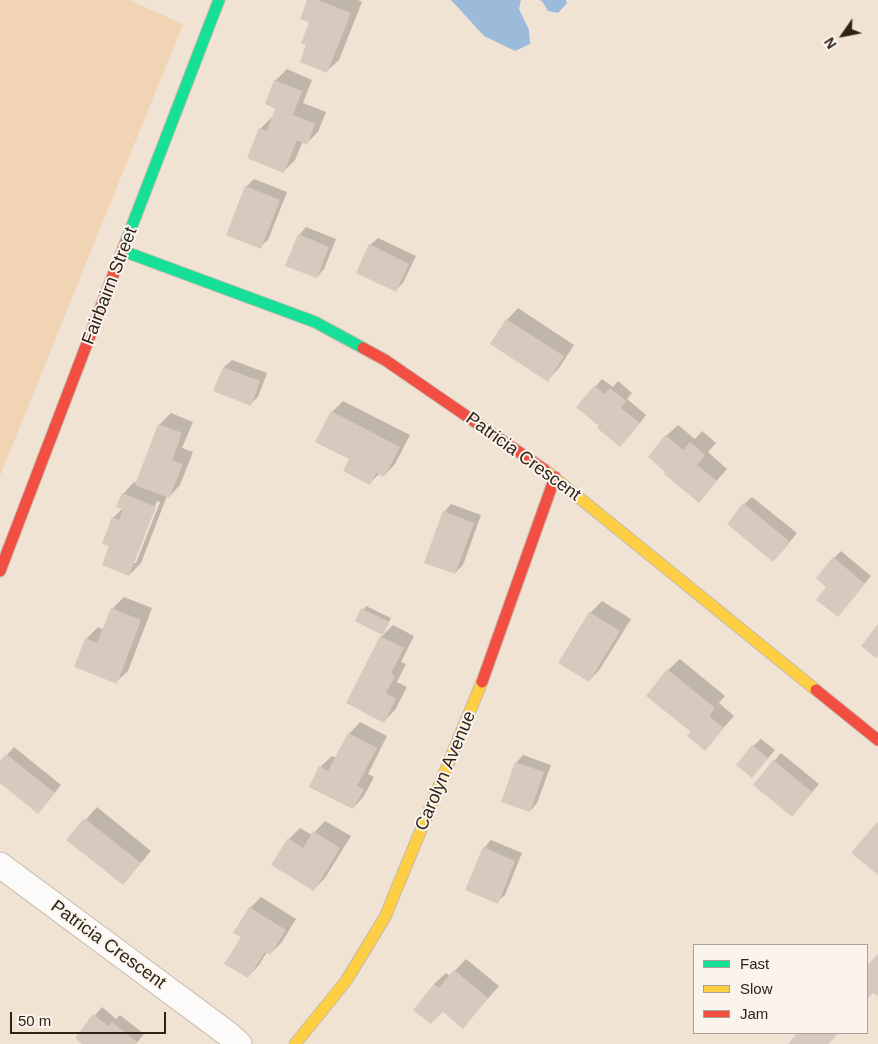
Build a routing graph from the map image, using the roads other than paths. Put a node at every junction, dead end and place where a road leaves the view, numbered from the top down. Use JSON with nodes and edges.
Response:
{"nodes":[{"id":1,"x":219,"y":0,"type":"edge"},
{"id":2,"x":123,"y":251,"type":"junction"},
{"id":3,"x":555,"y":477,"type":"junction"},
{"id":4,"x":0,"y":571,"type":"edge"},
{"id":5,"x":878,"y":740,"type":"edge"},
{"id":6,"x":0,"y":866,"type":"edge"},
{"id":7,"x":239,"y":1044,"type":"edge"},
{"id":8,"x":295,"y":1044,"type":"edge"}],
"edges":[{"from":1,"to":2,"type":"street","name":"Fairbairn Street"},
{"from":2,"to":3,"type":"street","name":"Patricia Crescent"},
{"from":2,"to":4,"type":"street","name":"Fairbairn Street"},
{"from":3,"to":5,"type":"street","name":"Patricia Crescent"},
{"from":3,"to":8,"type":"street","name":"Carolyn Avenue"},
{"from":6,"to":7,"type":"street","name":"Patricia Crescent"}]}
